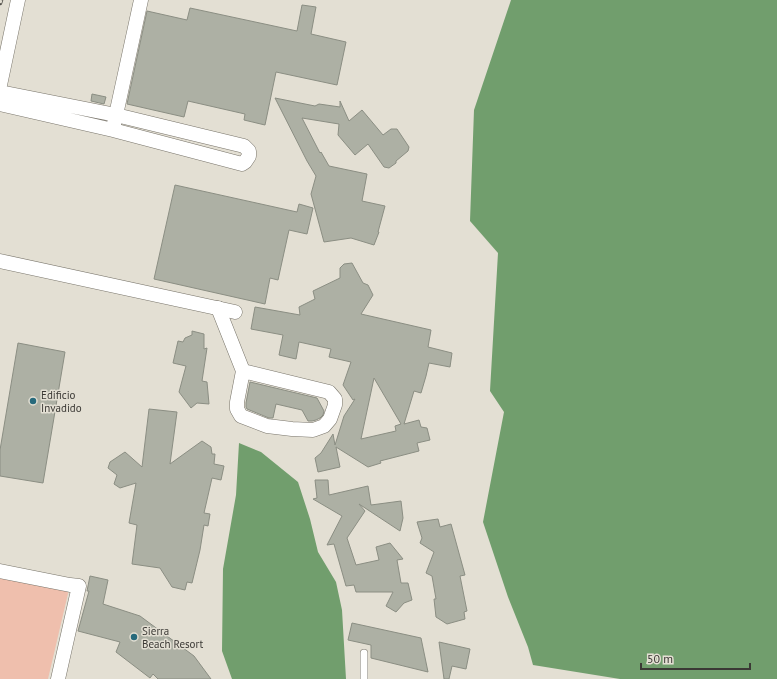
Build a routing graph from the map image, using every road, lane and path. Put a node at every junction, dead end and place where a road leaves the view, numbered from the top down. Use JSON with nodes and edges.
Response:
{"nodes":[{"id":1,"x":18,"y":0,"type":"edge"},
{"id":2,"x":141,"y":0,"type":"edge"},
{"id":3,"x":0,"y":85,"type":"edge"},
{"id":4,"x":0,"y":92,"type":"edge"},
{"id":5,"x":0,"y":104,"type":"edge"},
{"id":6,"x":116,"y":115,"type":"junction"},
{"id":7,"x":113,"y":130,"type":"junction"},
{"id":8,"x":0,"y":261,"type":"edge"},
{"id":9,"x":218,"y":308,"type":"junction"},
{"id":10,"x":235,"y":312,"type":"dead end"},
{"id":11,"x":243,"y":371,"type":"junction"},
{"id":12,"x":0,"y":571,"type":"edge"},
{"id":13,"x":364,"y":653,"type":"dead end"},
{"id":14,"x":58,"y":679,"type":"edge"},
{"id":15,"x":364,"y":679,"type":"edge"}],
"edges":[{"from":1,"to":3,"type":"street"},
{"from":2,"to":6,"type":"street"},
{"from":4,"to":6,"type":"street"},
{"from":5,"to":7,"type":"street"},
{"from":6,"to":7,"type":"street"},
{"from":6,"to":7,"type":"street"},
{"from":8,"to":9,"type":"street"},
{"from":9,"to":10,"type":"street"},
{"from":9,"to":11,"type":"street"},
{"from":11,"to":11,"type":"street"},
{"from":12,"to":14,"type":"street"},
{"from":13,"to":15,"type":"lane"}]}
